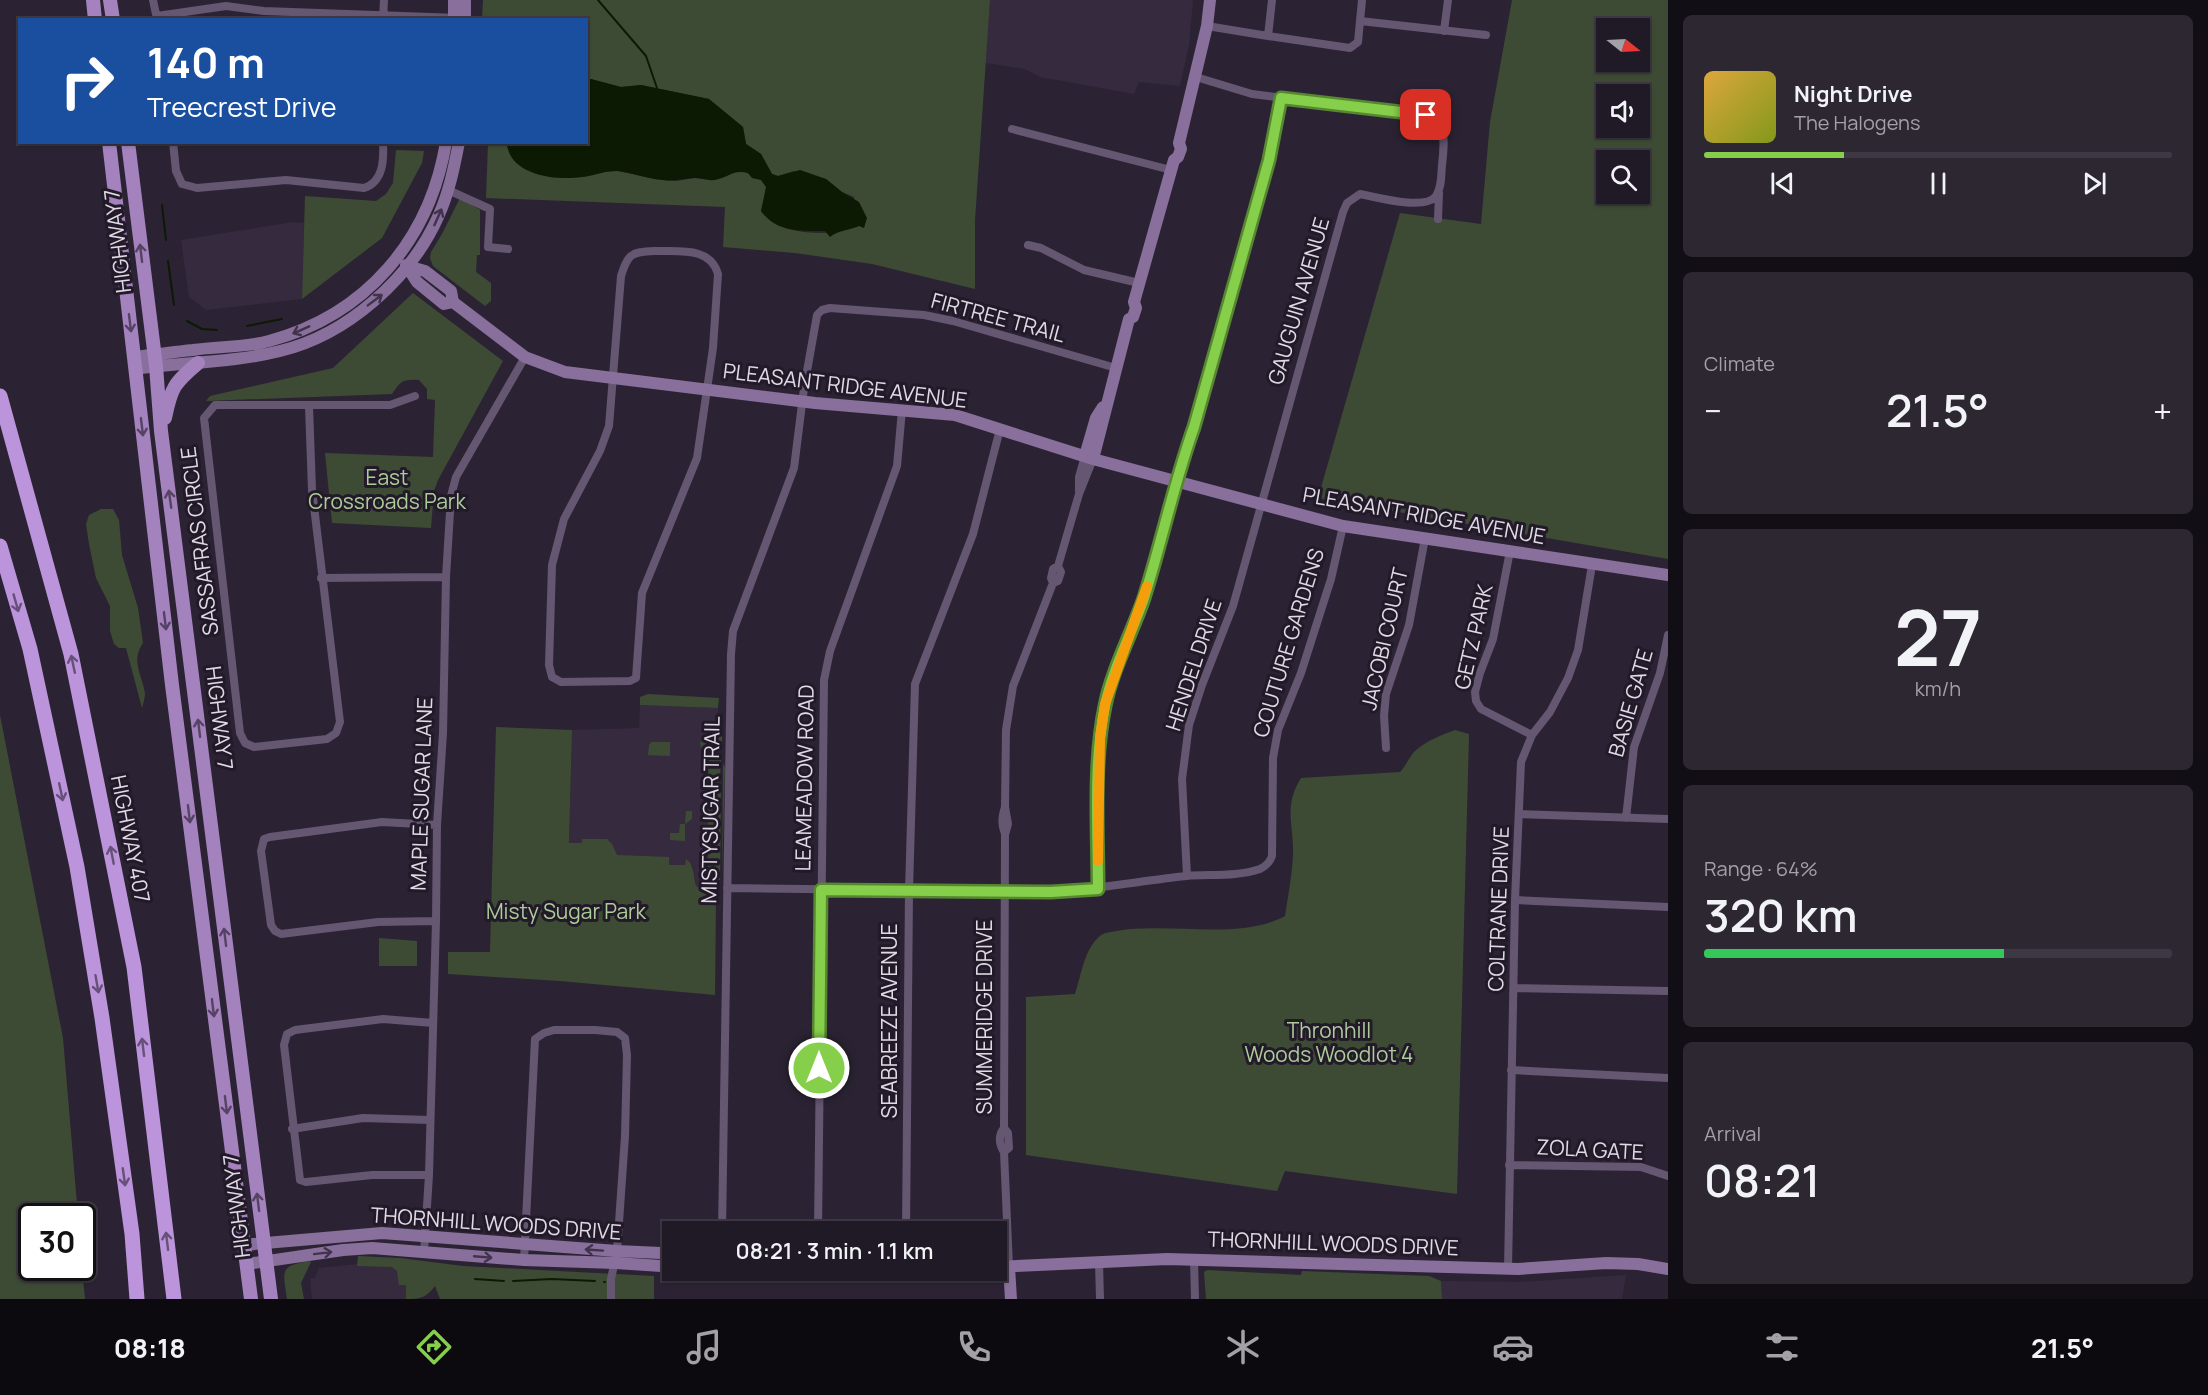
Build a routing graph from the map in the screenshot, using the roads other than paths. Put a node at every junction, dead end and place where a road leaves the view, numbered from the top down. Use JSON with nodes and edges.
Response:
{"nodes":[{"id":1,"x":93,"y":0,"type":"edge"},
{"id":2,"x":110,"y":0,"type":"edge"},
{"id":3,"x":153,"y":0,"type":"edge"},
{"id":4,"x":384,"y":0,"type":"edge"},
{"id":5,"x":454,"y":0,"type":"edge"},
{"id":6,"x":465,"y":0,"type":"edge"},
{"id":7,"x":1210,"y":0,"type":"edge"},
{"id":8,"x":1272,"y":0,"type":"edge"},
{"id":9,"x":1362,"y":0,"type":"edge"},
{"id":10,"x":1448,"y":0,"type":"edge"},
{"id":11,"x":95,"y":18,"type":"edge"},
{"id":12,"x":113,"y":18,"type":"edge"},
{"id":13,"x":157,"y":18,"type":"edge"},
{"id":14,"x":383,"y":18,"type":"edge"},
{"id":15,"x":459,"y":18,"type":"edge"},
{"id":16,"x":459,"y":18,"type":"edge"},
{"id":17,"x":1360,"y":21,"type":"junction"},
{"id":18,"x":1208,"y":27,"type":"junction"},
{"id":19,"x":1444,"y":31,"type":"junction"},
{"id":20,"x":1486,"y":35,"type":"dead end"},
{"id":21,"x":1268,"y":36,"type":"junction"},
{"id":22,"x":1196,"y":77,"type":"junction"},
{"id":23,"x":1281,"y":98,"type":"junction"},
{"id":24,"x":1012,"y":129,"type":"dead end"},
{"id":25,"x":109,"y":144,"type":"edge"},
{"id":26,"x":128,"y":144,"type":"edge"},
{"id":27,"x":173,"y":144,"type":"edge"},
{"id":28,"x":383,"y":144,"type":"edge"},
{"id":29,"x":447,"y":144,"type":"edge"},
{"id":30,"x":459,"y":144,"type":"edge"},
{"id":31,"x":1172,"y":165,"type":"junction"},
{"id":32,"x":448,"y":190,"type":"junction"},
{"id":33,"x":1439,"y":190,"type":"junction"},
{"id":34,"x":1438,"y":219,"type":"dead end"},
{"id":35,"x":1028,"y":245,"type":"dead end"},
{"id":36,"x":508,"y":249,"type":"dead end"},
{"id":37,"x":403,"y":262,"type":"junction"},
{"id":38,"x":1139,"y":283,"type":"junction"},
{"id":39,"x":525,"y":357,"type":"junction"},
{"id":40,"x":155,"y":361,"type":"junction"},
{"id":41,"x":134,"y":363,"type":"junction"},
{"id":42,"x":198,"y":363,"type":"junction"},
{"id":43,"x":1116,"y":368,"type":"junction"},
{"id":44,"x":614,"y":379,"type":"junction"},
{"id":45,"x":708,"y":389,"type":"junction"},
{"id":46,"x":415,"y":396,"type":"dead end"},
{"id":47,"x":1,"y":397,"type":"edge"},
{"id":48,"x":802,"y":402,"type":"junction"},
{"id":49,"x":309,"y":406,"type":"junction"},
{"id":50,"x":902,"y":411,"type":"junction"},
{"id":51,"x":1000,"y":429,"type":"junction"},
{"id":52,"x":161,"y":431,"type":"junction"},
{"id":53,"x":1089,"y":457,"type":"junction"},
{"id":54,"x":1177,"y":480,"type":"junction"},
{"id":55,"x":1260,"y":504,"type":"junction"},
{"id":56,"x":1343,"y":526,"type":"junction"},
{"id":57,"x":1425,"y":538,"type":"junction"},
{"id":58,"x":0,"y":546,"type":"edge"},
{"id":59,"x":1510,"y":551,"type":"junction"},
{"id":60,"x":1592,"y":565,"type":"junction"},
{"id":61,"x":1668,"y":575,"type":"edge"},
{"id":62,"x":446,"y":577,"type":"junction"},
{"id":63,"x":321,"y":578,"type":"junction"},
{"id":64,"x":1668,"y":635,"type":"edge"},
{"id":65,"x":1532,"y":735,"type":"junction"},
{"id":66,"x":1386,"y":748,"type":"dead end"},
{"id":67,"x":1520,"y":814,"type":"junction"},
{"id":68,"x":1626,"y":818,"type":"junction"},
{"id":69,"x":1668,"y":819,"type":"edge"},
{"id":70,"x":436,"y":825,"type":"junction"},
{"id":71,"x":1187,"y":876,"type":"junction"},
{"id":72,"x":728,"y":888,"type":"junction"},
{"id":73,"x":1098,"y":889,"type":"junction"},
{"id":74,"x":821,"y":890,"type":"junction"},
{"id":75,"x":909,"y":891,"type":"junction"},
{"id":76,"x":1005,"y":891,"type":"junction"},
{"id":77,"x":1515,"y":900,"type":"junction"},
{"id":78,"x":1668,"y":907,"type":"edge"},
{"id":79,"x":436,"y":921,"type":"junction"},
{"id":80,"x":1514,"y":988,"type":"junction"},
{"id":81,"x":1668,"y":992,"type":"edge"},
{"id":82,"x":433,"y":1023,"type":"junction"},
{"id":83,"x":1511,"y":1070,"type":"junction"},
{"id":84,"x":1668,"y":1078,"type":"edge"},
{"id":85,"x":430,"y":1120,"type":"junction"},
{"id":86,"x":292,"y":1129,"type":"junction"},
{"id":87,"x":1509,"y":1165,"type":"junction"},
{"id":88,"x":429,"y":1175,"type":"junction"},
{"id":89,"x":1668,"y":1176,"type":"edge"},
{"id":90,"x":722,"y":1221,"type":"edge"},
{"id":91,"x":818,"y":1221,"type":"edge"},
{"id":92,"x":906,"y":1221,"type":"edge"},
{"id":93,"x":1003,"y":1221,"type":"edge"},
{"id":94,"x":426,"y":1237,"type":"junction"},
{"id":95,"x":262,"y":1243,"type":"junction"},
{"id":96,"x":243,"y":1245,"type":"junction"},
{"id":97,"x":526,"y":1245,"type":"junction"},
{"id":98,"x":424,"y":1252,"type":"junction"},
{"id":99,"x":662,"y":1254,"type":"edge"},
{"id":100,"x":616,"y":1257,"type":"junction"},
{"id":101,"x":1194,"y":1259,"type":"junction"},
{"id":102,"x":265,"y":1260,"type":"junction"},
{"id":103,"x":524,"y":1260,"type":"junction"},
{"id":104,"x":1099,"y":1262,"type":"junction"},
{"id":105,"x":247,"y":1264,"type":"junction"},
{"id":106,"x":1007,"y":1267,"type":"edge"},
{"id":107,"x":1508,"y":1269,"type":"junction"},
{"id":108,"x":1668,"y":1269,"type":"edge"},
{"id":109,"x":1006,"y":1281,"type":"edge"},
{"id":110,"x":137,"y":1299,"type":"edge"},
{"id":111,"x":174,"y":1299,"type":"edge"},
{"id":112,"x":251,"y":1299,"type":"edge"},
{"id":113,"x":271,"y":1299,"type":"edge"},
{"id":114,"x":611,"y":1299,"type":"edge"},
{"id":115,"x":1011,"y":1299,"type":"edge"},
{"id":116,"x":1100,"y":1299,"type":"edge"},
{"id":117,"x":1196,"y":1299,"type":"edge"}],
"edges":[{"from":1,"to":11,"type":"main road"},
{"from":2,"to":12,"type":"main road"},
{"from":3,"to":13,"type":"street"},
{"from":4,"to":14,"type":"street"},
{"from":5,"to":15,"type":"street"},
{"from":6,"to":16,"type":"street"},
{"from":7,"to":18,"type":"street","name":"SUMMERIDGE DRIVE"},
{"from":8,"to":21,"type":"street"},
{"from":9,"to":17,"type":"street"},
{"from":10,"to":19,"type":"street"},
{"from":13,"to":14,"type":"street"},
{"from":17,"to":19,"type":"street"},
{"from":17,"to":21,"type":"street"},
{"from":18,"to":21,"type":"street"},
{"from":18,"to":22,"type":"street","name":"SUMMERIDGE DRIVE"},
{"from":19,"to":20,"type":"street"},
{"from":22,"to":23,"type":"street"},
{"from":22,"to":31,"type":"street","name":"SUMMERIDGE DRIVE"},
{"from":23,"to":33,"type":"street"},
{"from":23,"to":54,"type":"street"},
{"from":24,"to":31,"type":"street"},
{"from":25,"to":41,"type":"main road","name":"HIGHWAY 7","one_way":true},
{"from":40,"to":26,"type":"main road","name":"HIGHWAY 7","one_way":true},
{"from":27,"to":28,"type":"street"},
{"from":29,"to":37,"type":"street"},
{"from":30,"to":32,"type":"street"},
{"from":31,"to":38,"type":"street","name":"SUMMERIDGE DRIVE"},
{"from":32,"to":36,"type":"street"},
{"from":37,"to":32,"type":"street","one_way":true},
{"from":33,"to":34,"type":"street"},
{"from":33,"to":55,"type":"street","name":"GAUGUIN AVENUE"},
{"from":35,"to":38,"type":"street"},
{"from":37,"to":39,"type":"street","name":"PLEASANT RIDGE AVENUE"},
{"from":37,"to":40,"type":"street","one_way":true},
{"from":42,"to":37,"type":"street","one_way":true},
{"from":38,"to":43,"type":"street","name":"SUMMERIDGE DRIVE"},
{"from":39,"to":44,"type":"street","name":"PLEASANT RIDGE AVENUE"},
{"from":39,"to":62,"type":"street","name":"MAPLE SUGAR LANE"},
{"from":40,"to":41,"type":"street"},
{"from":40,"to":42,"type":"street"},
{"from":40,"to":52,"type":"main road","name":"HIGHWAY 7"},
{"from":41,"to":96,"type":"main road","name":"HIGHWAY 7","one_way":true},
{"from":42,"to":52,"type":"main road"},
{"from":43,"to":48,"type":"street","name":"FIRTREE TRAIL"},
{"from":43,"to":53,"type":"street","name":"SUMMERIDGE DRIVE"},
{"from":44,"to":45,"type":"street","name":"PLEASANT RIDGE AVENUE"},
{"from":44,"to":45,"type":"street"},
{"from":44,"to":45,"type":"street"},
{"from":45,"to":48,"type":"street","name":"PLEASANT RIDGE AVENUE"},
{"from":46,"to":49,"type":"street","name":"SASSAFRAS CIRCLE"},
{"from":111,"to":47,"type":"highway","name":"HIGHWAY 407","one_way":true},
{"from":48,"to":50,"type":"street","name":"PLEASANT RIDGE AVENUE"},
{"from":48,"to":72,"type":"street","name":"MISTYSUGAR TRAIL"},
{"from":49,"to":63,"type":"street","name":"SASSAFRAS CIRCLE"},
{"from":49,"to":63,"type":"street","name":"SASSAFRAS CIRCLE"},
{"from":50,"to":51,"type":"street","name":"PLEASANT RIDGE AVENUE"},
{"from":50,"to":74,"type":"street","name":"LEAMEADOW ROAD"},
{"from":51,"to":53,"type":"street","name":"PLEASANT RIDGE AVENUE"},
{"from":51,"to":75,"type":"street","name":"SEABREEZE AVENUE"},
{"from":95,"to":52,"type":"main road","name":"HIGHWAY 7","one_way":true},
{"from":53,"to":54,"type":"street","name":"PLEASANT RIDGE AVENUE"},
{"from":53,"to":76,"type":"street","name":"SUMMERIDGE DRIVE"},
{"from":54,"to":55,"type":"street","name":"PLEASANT RIDGE AVENUE"},
{"from":54,"to":73,"type":"street"},
{"from":55,"to":56,"type":"street","name":"PLEASANT RIDGE AVENUE"},
{"from":55,"to":71,"type":"street","name":"HENDEL DRIVE"},
{"from":56,"to":57,"type":"street","name":"PLEASANT RIDGE AVENUE"},
{"from":56,"to":71,"type":"street","name":"COUTURE GARDENS"},
{"from":57,"to":59,"type":"street","name":"PLEASANT RIDGE AVENUE"},
{"from":57,"to":66,"type":"street","name":"JACOBI COURT"},
{"from":58,"to":110,"type":"highway","one_way":true},
{"from":59,"to":60,"type":"street","name":"PLEASANT RIDGE AVENUE"},
{"from":59,"to":65,"type":"street","name":"GETZ PARK"},
{"from":60,"to":61,"type":"street","name":"PLEASANT RIDGE AVENUE"},
{"from":60,"to":65,"type":"street","name":"COLTRANE DRIVE"},
{"from":62,"to":63,"type":"street"},
{"from":62,"to":70,"type":"street","name":"MAPLE SUGAR LANE"},
{"from":64,"to":68,"type":"street","name":"BASIE GATE"},
{"from":65,"to":67,"type":"street","name":"COLTRANE DRIVE"},
{"from":67,"to":68,"type":"street"},
{"from":67,"to":77,"type":"street","name":"COLTRANE DRIVE"},
{"from":68,"to":69,"type":"street"},
{"from":70,"to":79,"type":"street","name":"MAPLE SUGAR LANE"},
{"from":70,"to":79,"type":"street"},
{"from":71,"to":73,"type":"street","name":"COUTURE GARDENS"},
{"from":72,"to":74,"type":"street","name":"COUTURE GARDENS"},
{"from":72,"to":90,"type":"street","name":"MISTYSUGAR TRAIL"},
{"from":73,"to":76,"type":"street","name":"COUTURE GARDENS"},
{"from":74,"to":75,"type":"street","name":"COUTURE GARDENS"},
{"from":74,"to":91,"type":"street","name":"LEAMEADOW ROAD"},
{"from":75,"to":76,"type":"street","name":"COUTURE GARDENS"},
{"from":75,"to":92,"type":"street","name":"SEABREEZE AVENUE"},
{"from":76,"to":93,"type":"street","name":"SUMMERIDGE DRIVE"},
{"from":77,"to":78,"type":"street"},
{"from":77,"to":80,"type":"street","name":"COLTRANE DRIVE"},
{"from":79,"to":82,"type":"street","name":"MAPLE SUGAR LANE"},
{"from":80,"to":81,"type":"street"},
{"from":80,"to":83,"type":"street","name":"COLTRANE DRIVE"},
{"from":82,"to":85,"type":"street","name":"MAPLE SUGAR LANE"},
{"from":82,"to":86,"type":"street"},
{"from":83,"to":84,"type":"street"},
{"from":83,"to":87,"type":"street","name":"COLTRANE DRIVE"},
{"from":85,"to":86,"type":"street"},
{"from":85,"to":88,"type":"street","name":"MAPLE SUGAR LANE"},
{"from":86,"to":88,"type":"street"},
{"from":87,"to":89,"type":"street","name":"ZOLA GATE"},
{"from":87,"to":107,"type":"street","name":"COLTRANE DRIVE"},
{"from":88,"to":94,"type":"street","name":"MAPLE SUGAR LANE"},
{"from":94,"to":95,"type":"street","name":"THORNHILL WOODS DRIVE"},
{"from":94,"to":97,"type":"street","name":"THORNHILL WOODS DRIVE"},
{"from":94,"to":98,"type":"street","name":"MAPLE SUGAR LANE"},
{"from":95,"to":96,"type":"street","name":"THORNHILL WOODS DRIVE"},
{"from":95,"to":102,"type":"main road","name":"HIGHWAY 7"},
{"from":96,"to":105,"type":"main road","name":"HIGHWAY 7"},
{"from":100,"to":97,"type":"street","name":"THORNHILL WOODS DRIVE","one_way":true},
{"from":97,"to":100,"type":"street"},
{"from":97,"to":103,"type":"street"},
{"from":102,"to":98,"type":"street","name":"THORNHILL WOODS DRIVE","one_way":true},
{"from":98,"to":103,"type":"street","name":"THORNHILL WOODS DRIVE","one_way":true},
{"from":99,"to":100,"type":"street","name":"THORNHILL WOODS DRIVE"},
{"from":100,"to":103,"type":"street","name":"THORNHILL WOODS DRIVE"},
{"from":100,"to":114,"type":"street"},
{"from":101,"to":104,"type":"street","name":"THORNHILL WOODS DRIVE"},
{"from":101,"to":107,"type":"street","name":"THORNHILL WOODS DRIVE"},
{"from":101,"to":117,"type":"street"},
{"from":102,"to":105,"type":"street","name":"THORNHILL WOODS DRIVE"},
{"from":102,"to":113,"type":"main road","name":"HIGHWAY 7"},
{"from":104,"to":106,"type":"street","name":"THORNHILL WOODS DRIVE"},
{"from":104,"to":116,"type":"street"},
{"from":105,"to":112,"type":"main road","name":"HIGHWAY 7"},
{"from":107,"to":108,"type":"street","name":"THORNHILL WOODS DRIVE"},
{"from":109,"to":115,"type":"street","name":"SUMMERIDGE DRIVE"}]}
